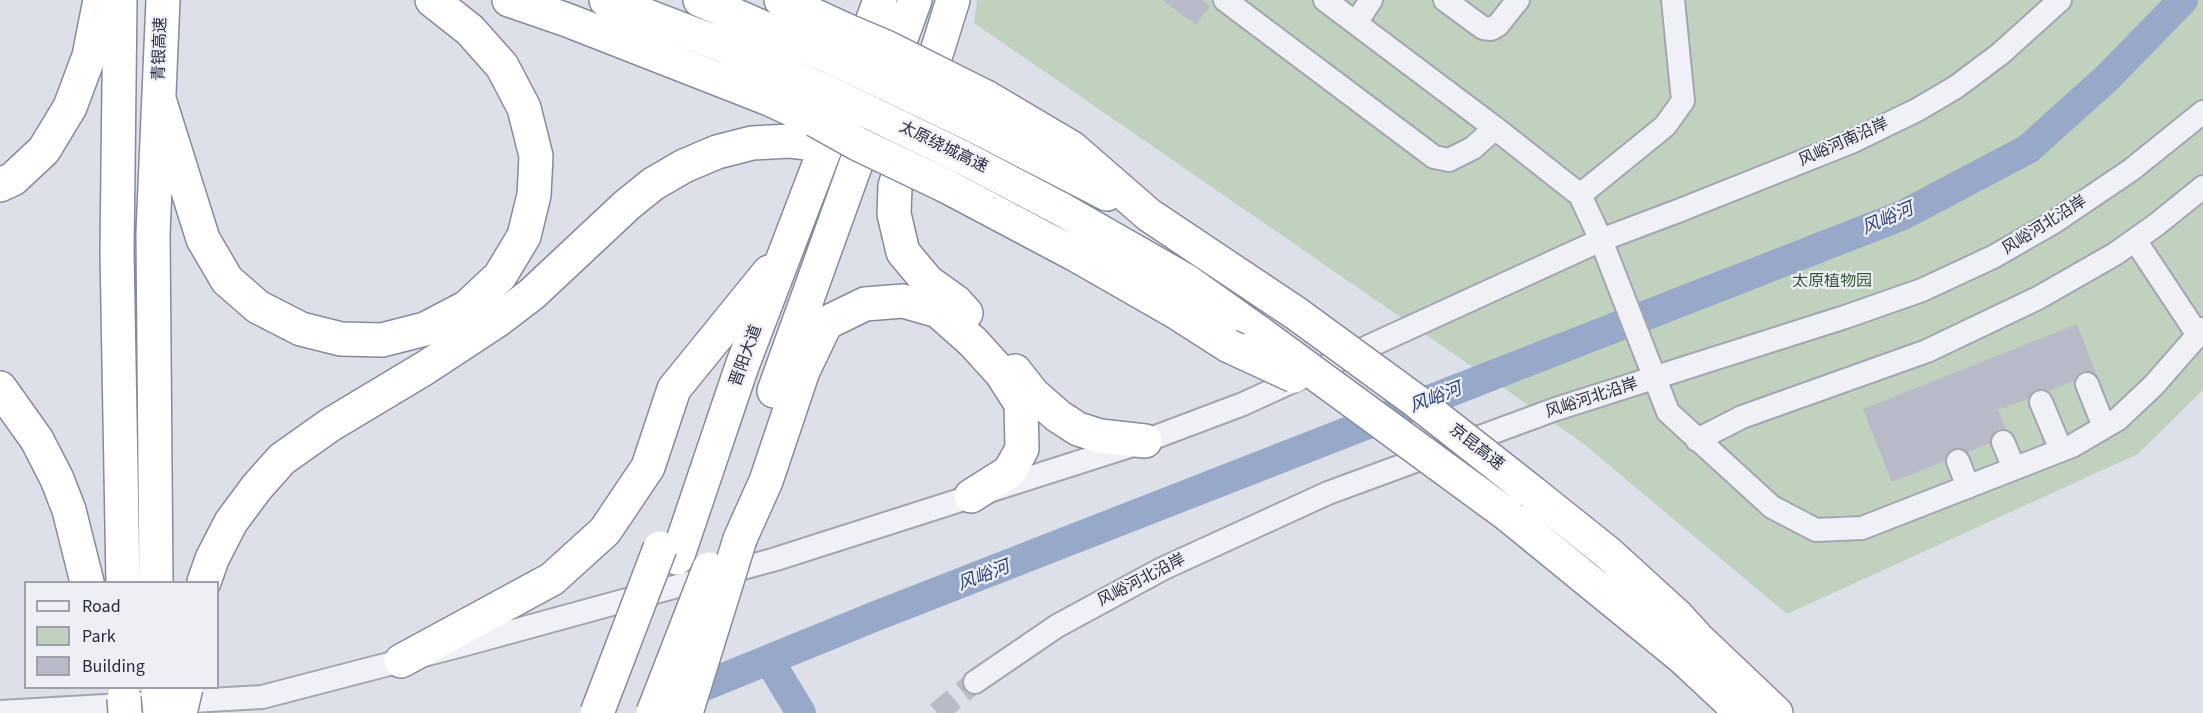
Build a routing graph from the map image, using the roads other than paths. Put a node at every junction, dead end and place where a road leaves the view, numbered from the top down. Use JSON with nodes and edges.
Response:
{"nodes":[{"id":1,"x":100,"y":0,"type":"edge"},
{"id":2,"x":120,"y":0,"type":"edge"},
{"id":3,"x":163,"y":0,"type":"edge"},
{"id":4,"x":432,"y":0,"type":"edge"},
{"id":5,"x":508,"y":0,"type":"edge"},
{"id":6,"x":606,"y":0,"type":"edge"},
{"id":7,"x":700,"y":0,"type":"edge"},
{"id":8,"x":781,"y":0,"type":"edge"},
{"id":9,"x":915,"y":0,"type":"edge"},
{"id":10,"x":953,"y":0,"type":"edge"},
{"id":11,"x":1225,"y":0,"type":"edge"},
{"id":12,"x":1325,"y":0,"type":"edge"},
{"id":13,"x":1371,"y":0,"type":"edge"},
{"id":14,"x":1445,"y":0,"type":"edge"},
{"id":15,"x":1518,"y":0,"type":"edge"},
{"id":16,"x":1673,"y":0,"type":"edge"},
{"id":17,"x":2060,"y":0,"type":"edge"},
{"id":18,"x":851,"y":22,"type":"edge"},
{"id":19,"x":1356,"y":23,"type":"junction"},
{"id":20,"x":159,"y":99,"type":"junction"},
{"id":21,"x":981,"y":111,"type":"junction"},
{"id":22,"x":2203,"y":112,"type":"edge"},
{"id":23,"x":815,"y":118,"type":"junction"},
{"id":24,"x":1495,"y":128,"type":"junction"},
{"id":25,"x":0,"y":186,"type":"edge"},
{"id":26,"x":2203,"y":187,"type":"edge"},
{"id":27,"x":1580,"y":195,"type":"junction"},
{"id":28,"x":1149,"y":215,"type":"joint"},
{"id":29,"x":2135,"y":240,"type":"junction"},
{"id":30,"x":1604,"y":246,"type":"junction"},
{"id":31,"x":788,"y":249,"type":"junction"},
{"id":32,"x":2200,"y":332,"type":"edge"},
{"id":33,"x":1655,"y":379,"type":"junction"},
{"id":34,"x":2087,"y":384,"type":"dead end"},
{"id":35,"x":0,"y":388,"type":"edge"},
{"id":36,"x":1353,"y":402,"type":"junction"},
{"id":37,"x":2041,"y":402,"type":"dead end"},
{"id":38,"x":2104,"y":427,"type":"junction"},
{"id":39,"x":1697,"y":440,"type":"junction"},
{"id":40,"x":1145,"y":441,"type":"junction"},
{"id":41,"x":2003,"y":442,"type":"dead end"},
{"id":42,"x":2061,"y":450,"type":"junction"},
{"id":43,"x":1958,"y":461,"type":"dead end"},
{"id":44,"x":2014,"y":468,"type":"junction"},
{"id":45,"x":1968,"y":487,"type":"junction"},
{"id":46,"x":971,"y":496,"type":"junction"},
{"id":47,"x":728,"y":543,"type":"junction"},
{"id":48,"x":668,"y":553,"type":"junction"},
{"id":49,"x":87,"y":581,"type":"edge"},
{"id":50,"x":123,"y":581,"type":"edge"},
{"id":51,"x":156,"y":581,"type":"edge"},
{"id":52,"x":204,"y":581,"type":"edge"},
{"id":53,"x":402,"y":661,"type":"junction"},
{"id":54,"x":975,"y":682,"type":"tunnel mouth"},
{"id":55,"x":0,"y":712,"type":"edge"},
{"id":56,"x":597,"y":713,"type":"edge"},
{"id":57,"x":618,"y":713,"type":"edge"},
{"id":58,"x":653,"y":713,"type":"edge"},
{"id":59,"x":686,"y":713,"type":"edge"},
{"id":60,"x":1742,"y":713,"type":"edge"},
{"id":61,"x":1776,"y":713,"type":"edge"}],
"edges":[{"from":1,"to":25,"type":"highway"},
{"from":2,"to":50,"type":"highway"},
{"from":3,"to":20,"type":"highway","name":"青银高速"},
{"from":4,"to":20,"type":"highway"},
{"from":5,"to":23,"type":"highway"},
{"from":6,"to":23,"type":"highway","name":"太原绕城高速"},
{"from":7,"to":18,"type":"highway","name":"太原绕城高速"},
{"from":8,"to":18,"type":"highway"},
{"from":9,"to":47,"type":"highway"},
{"from":10,"to":40,"type":"highway"},
{"from":11,"to":24,"type":"street"},
{"from":12,"to":19,"type":"street"},
{"from":13,"to":19,"type":"street"},
{"from":14,"to":15,"type":"street"},
{"from":16,"to":27,"type":"street"},
{"from":17,"to":30,"type":"street","name":"风峪河南沿岸"},
{"from":18,"to":21,"type":"highway","name":"太原绕城高速","bridge":true},
{"from":18,"to":21,"type":"highway","bridge":true},
{"from":18,"to":31,"type":"highway","name":"晋阳大道"},
{"from":19,"to":24,"type":"street"},
{"from":20,"to":51,"type":"highway","name":"青银高速"},
{"from":21,"to":28,"type":"highway","name":"太原绕城高速"},
{"from":22,"to":33,"type":"street","name":"风峪河北沿岸"},
{"from":23,"to":36,"type":"highway","bridge":true},
{"from":23,"to":36,"type":"highway","name":"太原绕城高速","bridge":true},
{"from":23,"to":52,"type":"highway"},
{"from":24,"to":27,"type":"street"},
{"from":26,"to":29,"type":"street"},
{"from":27,"to":30,"type":"street"},
{"from":28,"to":61,"type":"highway","name":"京昆高速","bridge":true},
{"from":29,"to":32,"type":"street"},
{"from":29,"to":39,"type":"street"},
{"from":30,"to":33,"type":"street"},
{"from":30,"to":40,"type":"street","name":"风峪河南沿岸"},
{"from":31,"to":48,"type":"highway","name":"晋阳大道"},
{"from":31,"to":53,"type":"highway"},
{"from":32,"to":38,"type":"street"},
{"from":33,"to":39,"type":"street"},
{"from":33,"to":54,"type":"street","name":"风峪河北沿岸"},
{"from":34,"to":38,"type":"street"},
{"from":35,"to":49,"type":"highway"},
{"from":36,"to":60,"type":"highway","bridge":true},
{"from":37,"to":42,"type":"street"},
{"from":38,"to":42,"type":"street"},
{"from":39,"to":45,"type":"street"},
{"from":40,"to":46,"type":"street","name":"风峪河南沿岸"},
{"from":41,"to":44,"type":"street"},
{"from":42,"to":44,"type":"street"},
{"from":43,"to":45,"type":"street"},
{"from":44,"to":45,"type":"street"},
{"from":46,"to":47,"type":"highway"},
{"from":46,"to":53,"type":"street","name":"风峪河南沿岸"},
{"from":47,"to":58,"type":"highway","bridge":true},
{"from":47,"to":59,"type":"highway","bridge":true},
{"from":48,"to":56,"type":"highway","bridge":true},
{"from":48,"to":57,"type":"highway","name":"晋阳大道"},
{"from":53,"to":55,"type":"street","name":"风峪河南沿岸"}]}
